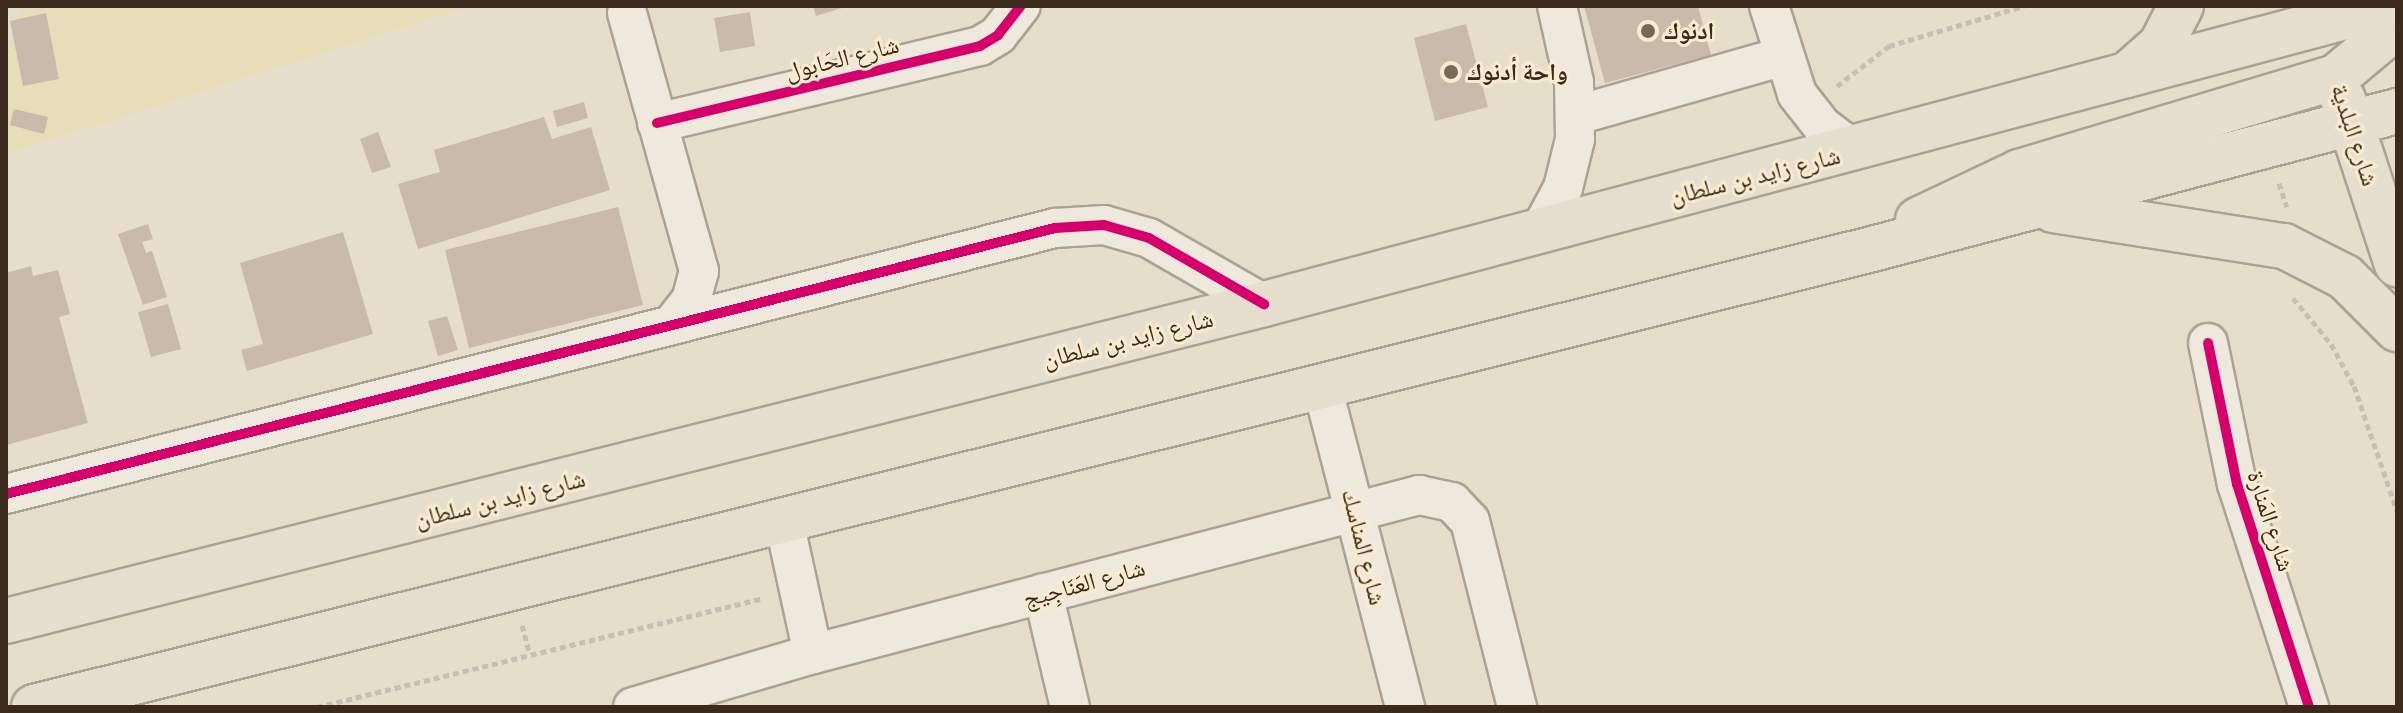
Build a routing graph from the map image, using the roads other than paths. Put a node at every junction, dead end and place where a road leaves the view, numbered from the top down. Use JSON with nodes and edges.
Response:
{"nodes":[{"id":1,"x":1021,"y":6,"type":"edge"},
{"id":2,"x":1557,"y":6,"type":"edge"},
{"id":3,"x":1769,"y":6,"type":"edge"},
{"id":4,"x":2181,"y":6,"type":"edge"},
{"id":5,"x":627,"y":13,"type":"dead end"},
{"id":6,"x":2316,"y":16,"type":"edge"},
{"id":7,"x":2384,"y":52,"type":"edge"},
{"id":8,"x":1781,"y":57,"type":"junction"},
{"id":9,"x":2124,"y":77,"type":"junction"},
{"id":10,"x":1577,"y":115,"type":"junction"},
{"id":11,"x":657,"y":123,"type":"junction"},
{"id":12,"x":2351,"y":124,"type":"junction"},
{"id":13,"x":1854,"y":150,"type":"junction"},
{"id":14,"x":2035,"y":207,"type":"junction"},
{"id":15,"x":1540,"y":231,"type":"junction"},
{"id":16,"x":1876,"y":248,"type":"junction"},
{"id":17,"x":2397,"y":264,"type":"edge"},
{"id":18,"x":699,"y":271,"type":"junction"},
{"id":19,"x":1264,"y":304,"type":"junction"},
{"id":20,"x":748,"y":305,"type":"junction"},
{"id":21,"x":673,"y":323,"type":"junction"},
{"id":22,"x":2397,"y":329,"type":"edge"},
{"id":23,"x":2208,"y":343,"type":"dead end"},
{"id":24,"x":1322,"y":386,"type":"junction"},
{"id":25,"x":6,"y":494,"type":"edge"},
{"id":26,"x":1355,"y":512,"type":"junction"},
{"id":27,"x":784,"y":521,"type":"junction"},
{"id":28,"x":1043,"y":593,"type":"junction"},
{"id":29,"x":6,"y":621,"type":"edge"},
{"id":30,"x":813,"y":654,"type":"junction"},
{"id":31,"x":34,"y":707,"type":"edge"},
{"id":32,"x":633,"y":707,"type":"edge"},
{"id":33,"x":1070,"y":707,"type":"edge"},
{"id":34,"x":1405,"y":707,"type":"edge"},
{"id":35,"x":1517,"y":707,"type":"edge"},
{"id":36,"x":2309,"y":707,"type":"edge"}],
"edges":[{"from":1,"to":11,"type":"street","name":"شارع الحَابول"},
{"from":2,"to":10,"type":"street"},
{"from":3,"to":8,"type":"street"},
{"from":4,"to":9,"type":"main road"},
{"from":5,"to":11,"type":"street"},
{"from":6,"to":7,"type":"main road","name":"شارع زايد بن سلطان"},
{"from":6,"to":7,"type":"main road","name":"شارع البلدية"},
{"from":6,"to":9,"type":"main road","name":"شارع زايد بن سلطان"},
{"from":7,"to":12,"type":"main road","name":"شارع البلدية"},
{"from":7,"to":16,"type":"main road"},
{"from":8,"to":10,"type":"street"},
{"from":8,"to":13,"type":"street"},
{"from":9,"to":13,"type":"main road","name":"شارع زايد بن سلطان"},
{"from":10,"to":15,"type":"street"},
{"from":11,"to":18,"type":"street"},
{"from":12,"to":14,"type":"main road"},
{"from":12,"to":17,"type":"main road","name":"شارع البلدية"},
{"from":13,"to":15,"type":"main road","name":"شارع زايد بن سلطان"},
{"from":14,"to":16,"type":"main road"},
{"from":14,"to":22,"type":"main road"},
{"from":15,"to":19,"type":"main road","name":"شارع زايد بن سلطان"},
{"from":16,"to":24,"type":"main road"},
{"from":18,"to":20,"type":"street"},
{"from":18,"to":21,"type":"street"},
{"from":19,"to":20,"type":"street"},
{"from":19,"to":29,"type":"main road","name":"شارع زايد بن سلطان"},
{"from":20,"to":21,"type":"street"},
{"from":21,"to":25,"type":"street"},
{"from":23,"to":36,"type":"street","name":"شارع المَنارة"},
{"from":24,"to":26,"type":"street","name":"شارع المناسك"},
{"from":24,"to":27,"type":"main road"},
{"from":26,"to":28,"type":"street","name":"شارع العَنَاجِيج"},
{"from":26,"to":34,"type":"street","name":"شارع المناسك"},
{"from":26,"to":35,"type":"street","name":"شارع العَنَاجِيج"},
{"from":27,"to":30,"type":"street"},
{"from":27,"to":31,"type":"main road"},
{"from":28,"to":30,"type":"street","name":"شارع العَنَاجِيج"},
{"from":28,"to":33,"type":"street"},
{"from":30,"to":32,"type":"street","name":"شارع العَنَاجِيج"}]}
